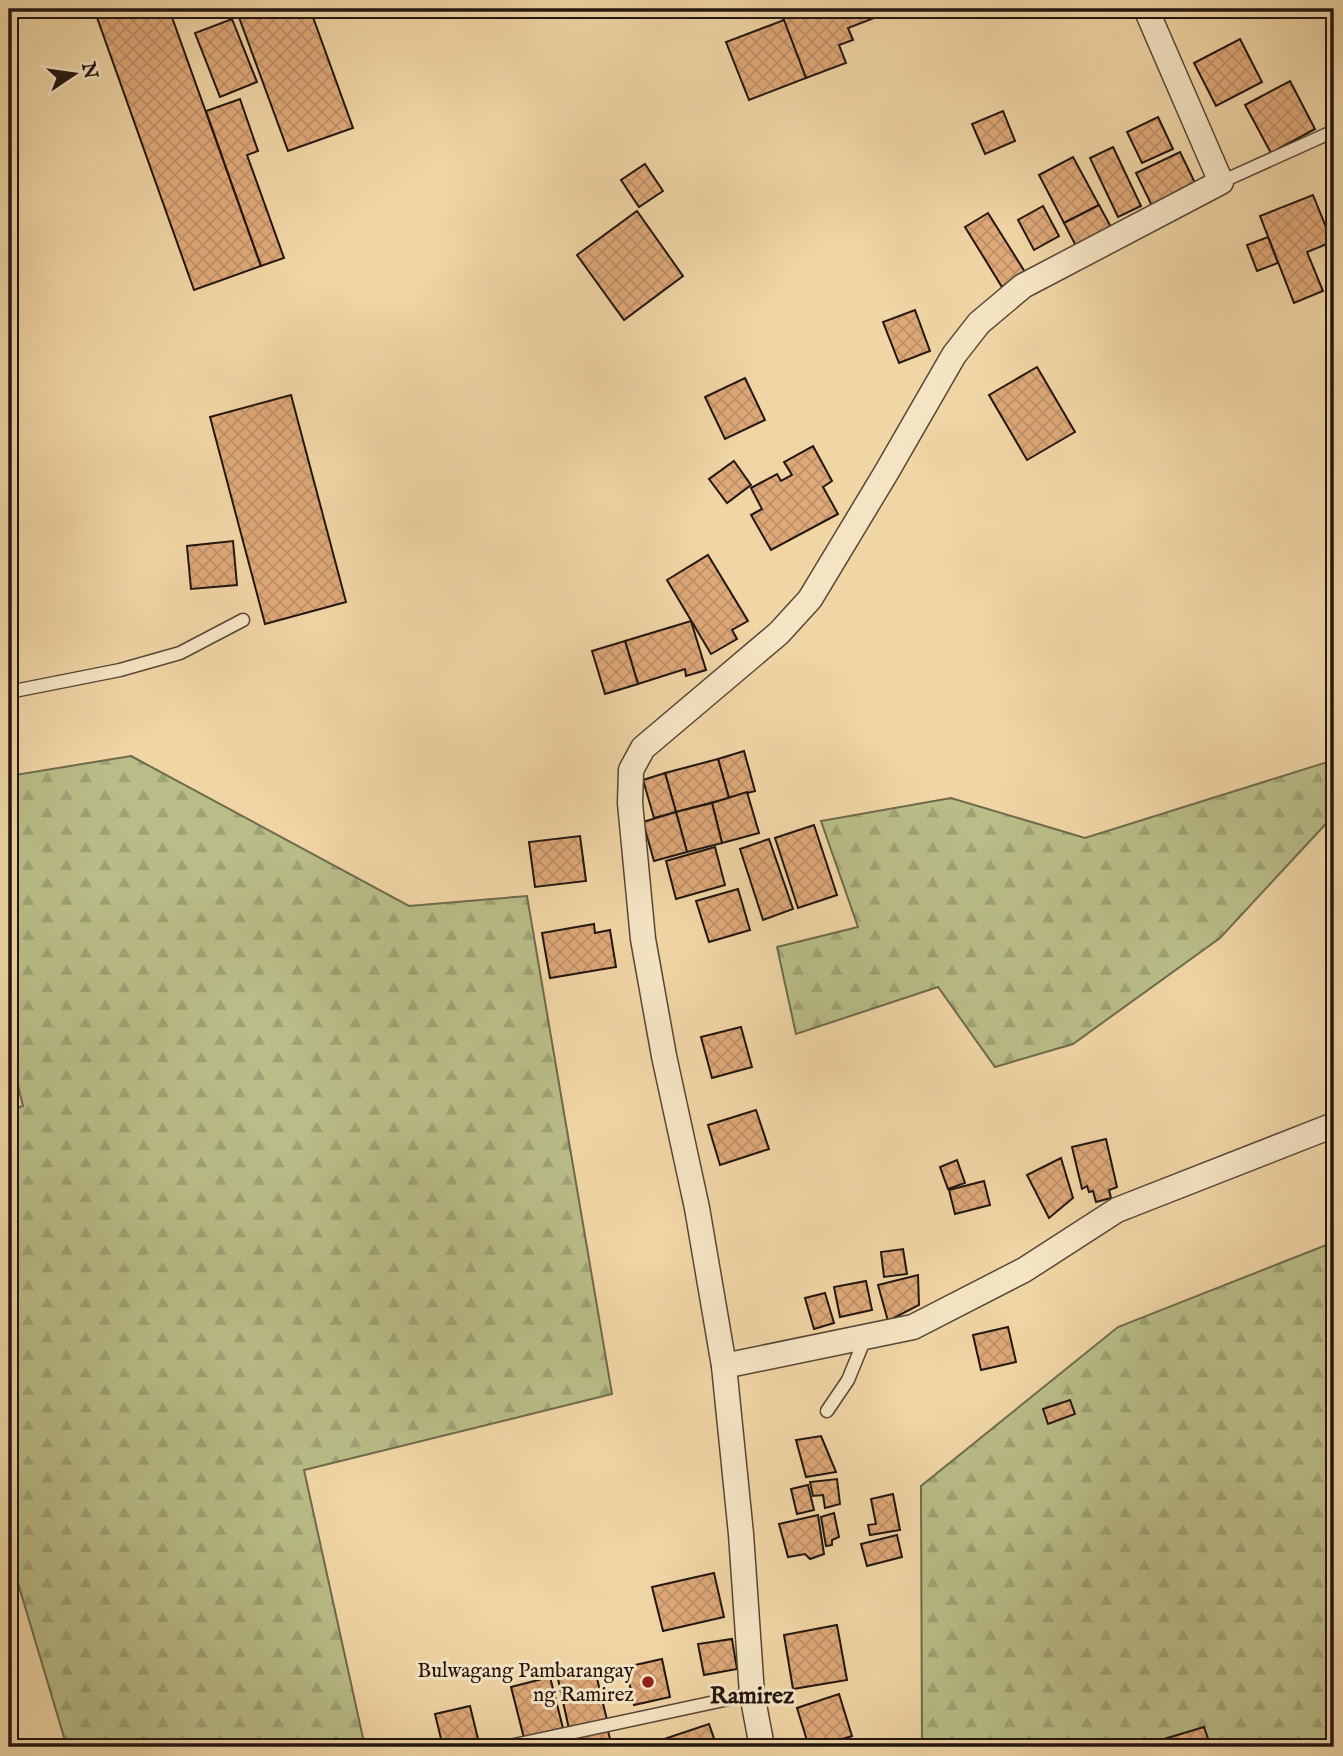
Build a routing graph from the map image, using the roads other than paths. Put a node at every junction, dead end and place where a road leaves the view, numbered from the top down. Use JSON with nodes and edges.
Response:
{"nodes":[{"id":1,"x":1146,"y":9,"type":"edge"},
{"id":2,"x":1334,"y":131,"type":"edge"},
{"id":3,"x":1221,"y":182,"type":"junction"},
{"id":4,"x":243,"y":620,"type":"dead end"},
{"id":5,"x":9,"y":692,"type":"edge"},
{"id":6,"x":1334,"y":1125,"type":"edge"},
{"id":7,"x":866,"y":1336,"type":"junction"},
{"id":8,"x":724,"y":1366,"type":"junction"},
{"id":9,"x":827,"y":1411,"type":"dead end"},
{"id":10,"x":752,"y":1695,"type":"junction"},
{"id":11,"x":505,"y":1747,"type":"edge"},
{"id":12,"x":762,"y":1747,"type":"edge"}],
"edges":[{"from":1,"to":3,"type":"street"},
{"from":2,"to":3,"type":"lane"},
{"from":3,"to":8,"type":"street"},
{"from":4,"to":5,"type":"lane"},
{"from":6,"to":7,"type":"street"},
{"from":7,"to":8,"type":"street"},
{"from":7,"to":9,"type":"lane"},
{"from":8,"to":10,"type":"street"},
{"from":10,"to":11,"type":"lane"},
{"from":10,"to":12,"type":"street"}]}
